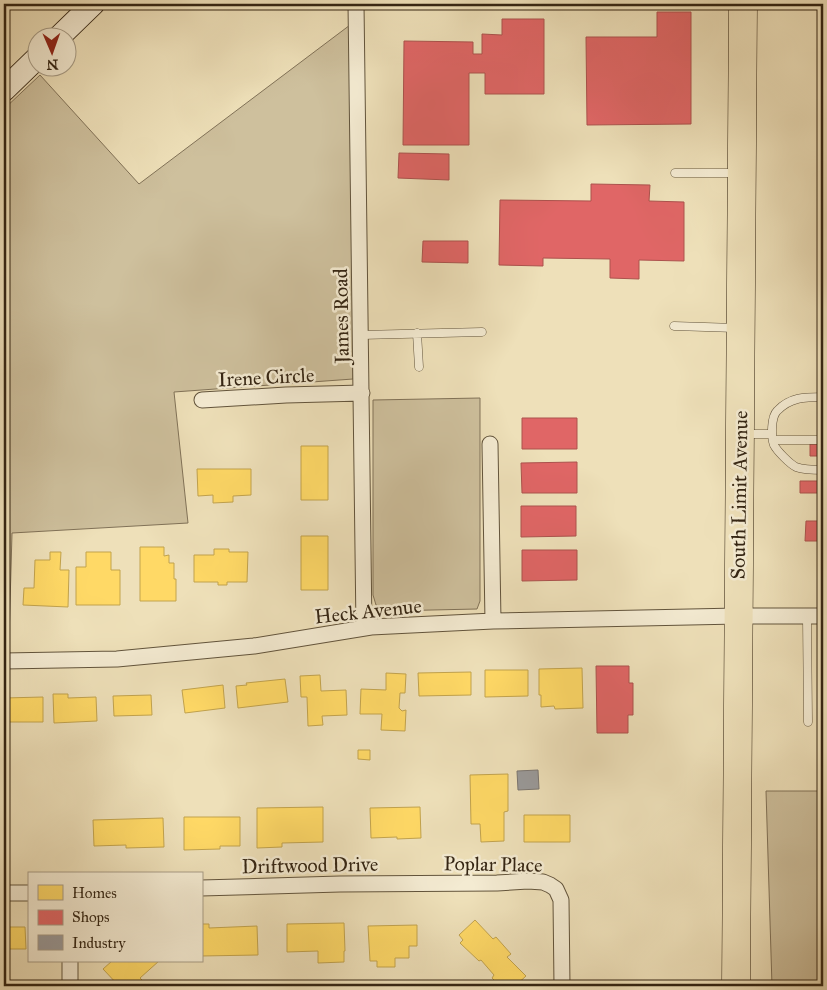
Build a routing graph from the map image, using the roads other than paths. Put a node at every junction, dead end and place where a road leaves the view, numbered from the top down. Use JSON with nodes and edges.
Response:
{"nodes":[{"id":1,"x":93,"y":4,"type":"edge"},
{"id":2,"x":356,"y":4,"type":"edge"},
{"id":3,"x":744,"y":4,"type":"edge"},
{"id":4,"x":68,"y":28,"type":"edge"},
{"id":5,"x":28,"y":67,"type":"edge"},
{"id":6,"x":4,"y":90,"type":"edge"},
{"id":7,"x":675,"y":173,"type":"dead end"},
{"id":8,"x":742,"y":173,"type":"junction"},
{"id":9,"x":674,"y":326,"type":"dead end"},
{"id":10,"x":740,"y":328,"type":"junction"},
{"id":11,"x":482,"y":332,"type":"dead end"},
{"id":12,"x":417,"y":333,"type":"junction"},
{"id":13,"x":361,"y":335,"type":"junction"},
{"id":14,"x":419,"y":368,"type":"dead end"},
{"id":15,"x":362,"y":393,"type":"junction"},
{"id":16,"x":819,"y":397,"type":"edge"},
{"id":17,"x":202,"y":400,"type":"dead end"},
{"id":18,"x":823,"y":402,"type":"edge"},
{"id":19,"x":740,"y":434,"type":"junction"},
{"id":20,"x":773,"y":437,"type":"junction"},
{"id":21,"x":823,"y":440,"type":"edge"},
{"id":22,"x":490,"y":444,"type":"dead end"},
{"id":23,"x":823,"y":470,"type":"edge"},
{"id":24,"x":738,"y":616,"type":"junction"},
{"id":25,"x":807,"y":616,"type":"junction"},
{"id":26,"x":823,"y":616,"type":"edge"},
{"id":27,"x":493,"y":621,"type":"junction"},
{"id":28,"x":364,"y":628,"type":"junction"},
{"id":29,"x":4,"y":660,"type":"edge"},
{"id":30,"x":808,"y":722,"type":"dead end"},
{"id":31,"x":420,"y":883,"type":"joint"},
{"id":32,"x":202,"y":888,"type":"edge"},
{"id":33,"x":4,"y":893,"type":"edge"},
{"id":34,"x":28,"y":893,"type":"edge"},
{"id":35,"x":70,"y":962,"type":"edge"},
{"id":36,"x":70,"y":986,"type":"edge"},
{"id":37,"x":562,"y":986,"type":"edge"},
{"id":38,"x":736,"y":986,"type":"edge"}],
"edges":[{"from":1,"to":4,"type":"street"},
{"from":2,"to":13,"type":"street","name":"James Road"},
{"from":3,"to":8,"type":"highway","name":"South Limit Avenue"},
{"from":5,"to":6,"type":"street"},
{"from":7,"to":8,"type":"lane"},
{"from":8,"to":10,"type":"highway","name":"South Limit Avenue"},
{"from":9,"to":10,"type":"lane"},
{"from":10,"to":19,"type":"highway","name":"South Limit Avenue"},
{"from":11,"to":12,"type":"lane"},
{"from":12,"to":13,"type":"lane"},
{"from":12,"to":14,"type":"lane"},
{"from":13,"to":15,"type":"street","name":"James Road"},
{"from":15,"to":17,"type":"street","name":"Irene Circle"},
{"from":15,"to":28,"type":"street","name":"James Road"},
{"from":16,"to":18,"type":"lane"},
{"from":16,"to":20,"type":"lane"},
{"from":19,"to":20,"type":"lane"},
{"from":19,"to":24,"type":"highway","name":"South Limit Avenue"},
{"from":20,"to":21,"type":"lane"},
{"from":20,"to":23,"type":"lane"},
{"from":22,"to":27,"type":"street"},
{"from":24,"to":25,"type":"street","name":"Heck Avenue"},
{"from":24,"to":27,"type":"street","name":"Heck Avenue"},
{"from":24,"to":38,"type":"highway","name":"South Limit Avenue"},
{"from":25,"to":26,"type":"street","name":"Heck Avenue"},
{"from":25,"to":30,"type":"lane"},
{"from":27,"to":28,"type":"street","name":"Heck Avenue"},
{"from":28,"to":29,"type":"street","name":"Heck Avenue"},
{"from":31,"to":32,"type":"street","name":"Driftwood Drive"},
{"from":31,"to":37,"type":"street","name":"Poplar Place"},
{"from":33,"to":34,"type":"street"},
{"from":35,"to":36,"type":"street"}]}
